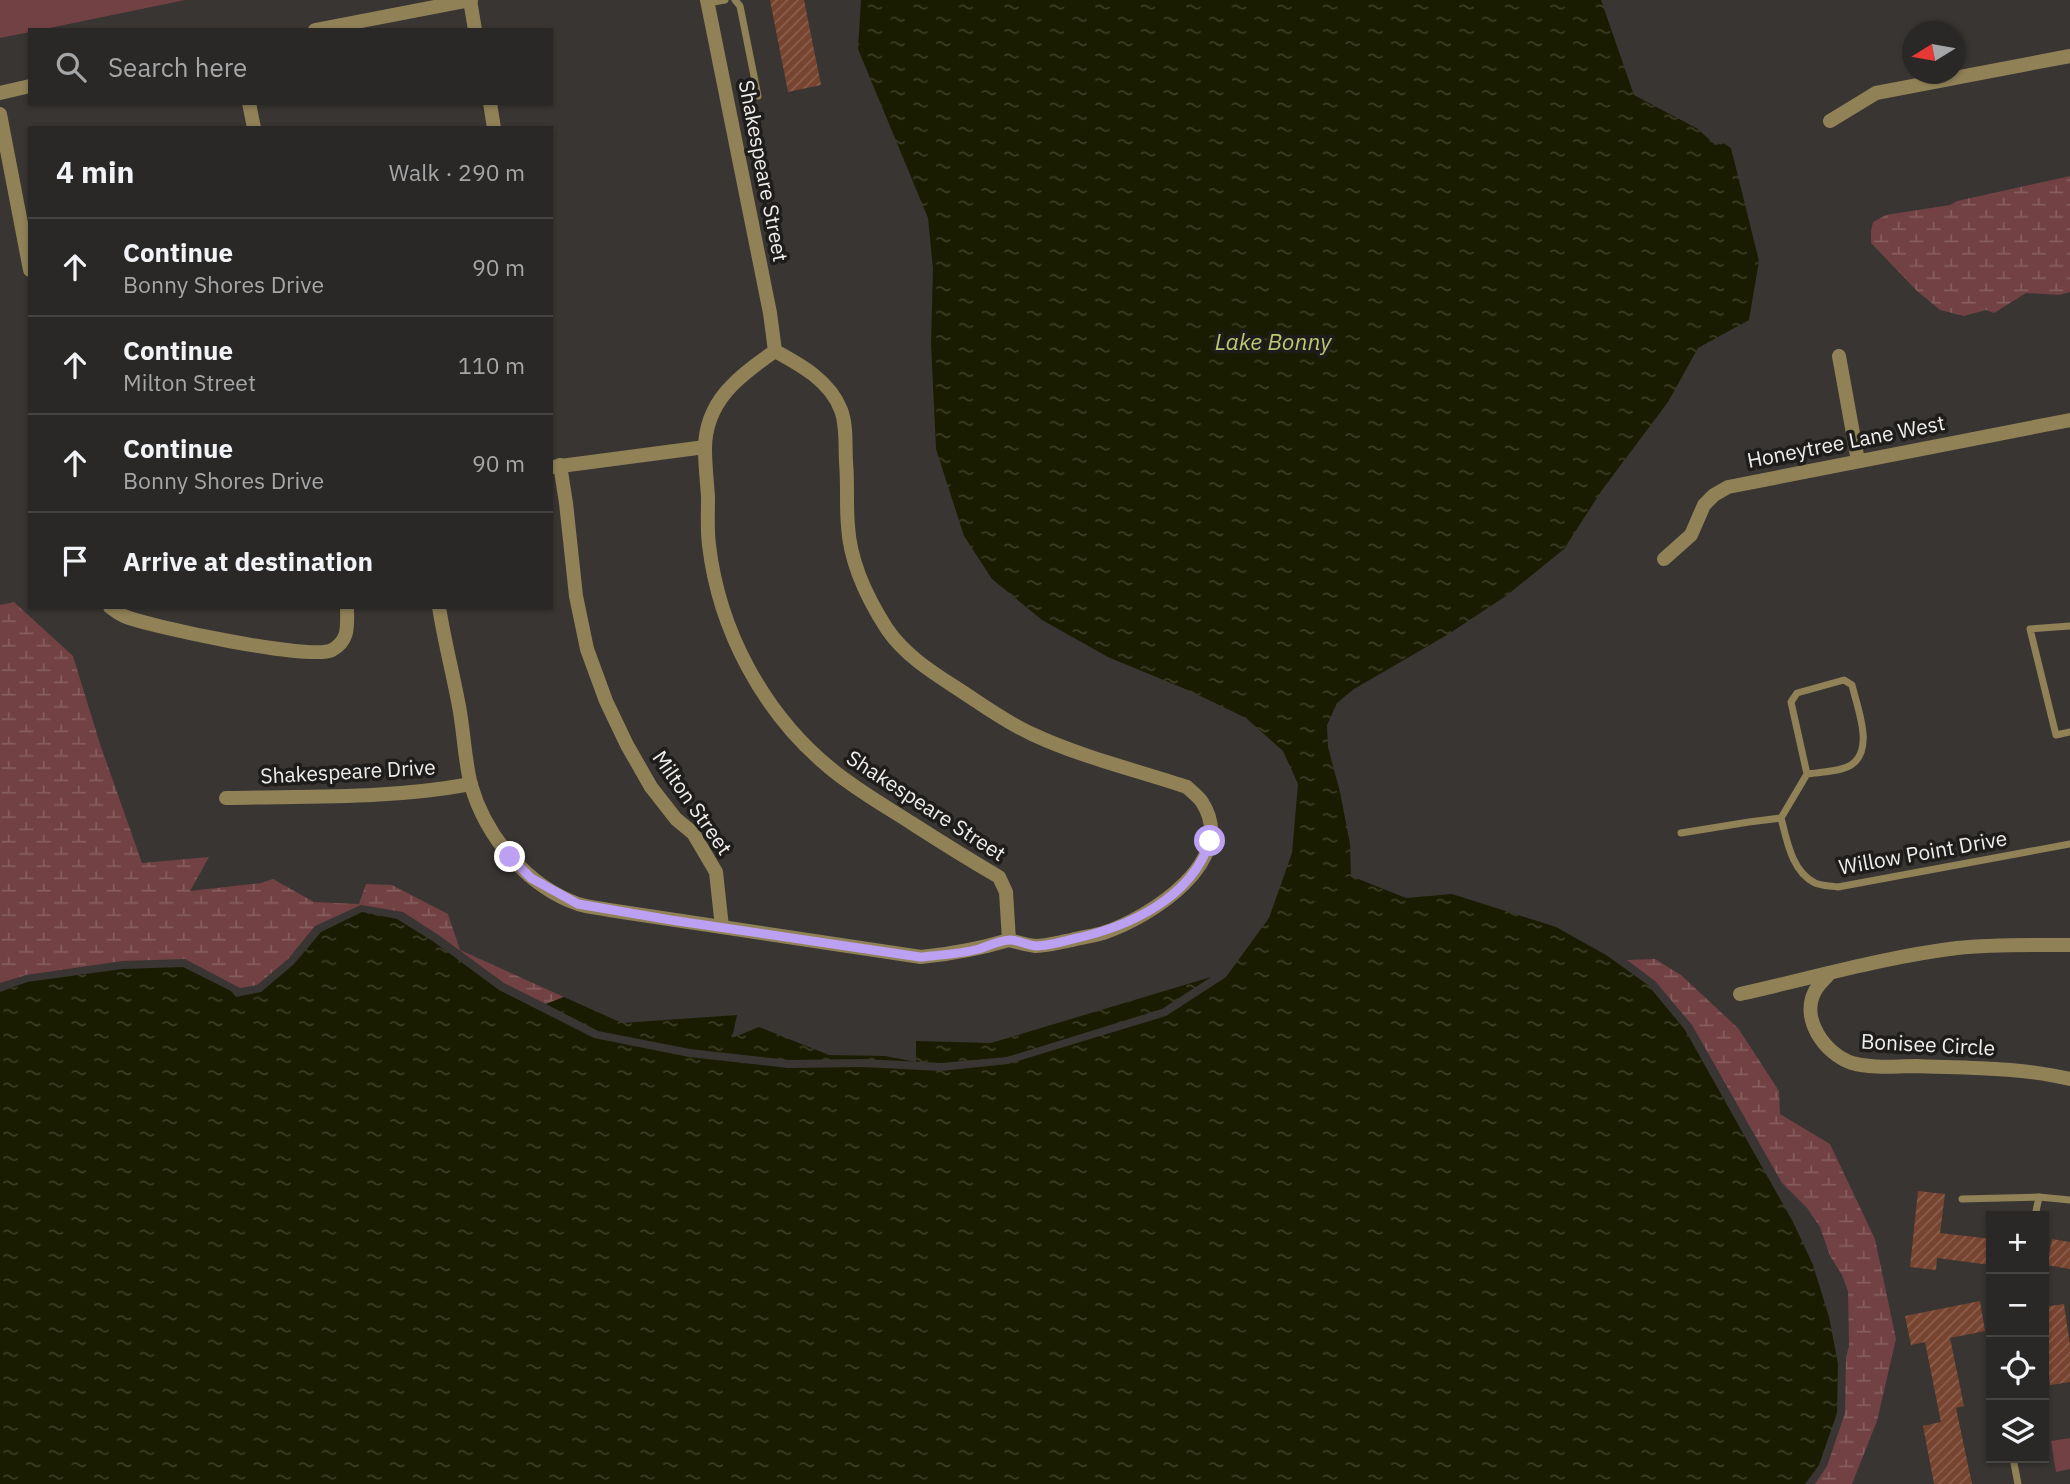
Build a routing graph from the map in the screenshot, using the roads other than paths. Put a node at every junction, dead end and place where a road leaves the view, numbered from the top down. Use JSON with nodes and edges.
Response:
{"nodes":[{"id":1,"x":470,"y":0,"type":"edge"},
{"id":2,"x":724,"y":0,"type":"edge"},
{"id":3,"x":735,"y":0,"type":"edge"},
{"id":4,"x":708,"y":2,"type":"edge"},
{"id":5,"x":325,"y":28,"type":"edge"},
{"id":6,"x":475,"y":28,"type":"edge"},
{"id":7,"x":2070,"y":56,"type":"edge"},
{"id":8,"x":28,"y":86,"type":"edge"},
{"id":9,"x":0,"y":93,"type":"edge"},
{"id":10,"x":758,"y":96,"type":"dead end"},
{"id":11,"x":249,"y":105,"type":"edge"},
{"id":12,"x":490,"y":105,"type":"edge"},
{"id":13,"x":0,"y":114,"type":"edge"},
{"id":14,"x":1830,"y":121,"type":"dead end"},
{"id":15,"x":254,"y":126,"type":"edge"},
{"id":16,"x":495,"y":126,"type":"edge"},
{"id":17,"x":28,"y":261,"type":"edge"},
{"id":18,"x":775,"y":351,"type":"junction"},
{"id":19,"x":1839,"y":356,"type":"dead end"},
{"id":20,"x":2070,"y":420,"type":"edge"},
{"id":21,"x":705,"y":447,"type":"junction"},
{"id":22,"x":1858,"y":461,"type":"junction"},
{"id":23,"x":556,"y":466,"type":"edge"},
{"id":24,"x":1664,"y":559,"type":"dead end"},
{"id":25,"x":113,"y":609,"type":"edge"},
{"id":26,"x":346,"y":609,"type":"edge"},
{"id":27,"x":439,"y":609,"type":"edge"},
{"id":28,"x":2070,"y":626,"type":"edge"},
{"id":29,"x":2070,"y":732,"type":"edge"},
{"id":30,"x":1807,"y":774,"type":"junction"},
{"id":31,"x":471,"y":784,"type":"junction"},
{"id":32,"x":226,"y":798,"type":"dead end"},
{"id":33,"x":1781,"y":818,"type":"junction"},
{"id":34,"x":1681,"y":834,"type":"dead end"},
{"id":35,"x":2070,"y":844,"type":"edge"},
{"id":36,"x":722,"y":927,"type":"junction"},
{"id":37,"x":1009,"y":940,"type":"junction"},
{"id":38,"x":2070,"y":945,"type":"edge"},
{"id":39,"x":1829,"y":974,"type":"junction"},
{"id":40,"x":1740,"y":994,"type":"dead end"},
{"id":41,"x":2070,"y":1079,"type":"edge"},
{"id":42,"x":2039,"y":1197,"type":"junction"},
{"id":43,"x":1962,"y":1199,"type":"dead end"},
{"id":44,"x":2070,"y":1200,"type":"edge"},
{"id":45,"x":2036,"y":1211,"type":"edge"},
{"id":46,"x":2015,"y":1463,"type":"edge"},
{"id":47,"x":2018,"y":1484,"type":"edge"}],
"edges":[{"from":1,"to":5,"type":"street"},
{"from":1,"to":6,"type":"street"},
{"from":2,"to":4,"type":"lane"},
{"from":3,"to":10,"type":"lane"},
{"from":4,"to":18,"type":"street","name":"Shakespeare Street"},
{"from":7,"to":14,"type":"street"},
{"from":8,"to":9,"type":"street"},
{"from":11,"to":15,"type":"street"},
{"from":12,"to":16,"type":"street"},
{"from":13,"to":17,"type":"street"},
{"from":18,"to":21,"type":"street","name":"Shakespeare Street"},
{"from":18,"to":37,"type":"street"},
{"from":19,"to":22,"type":"street"},
{"from":20,"to":22,"type":"street","name":"Honeytree Lane West"},
{"from":21,"to":23,"type":"street"},
{"from":21,"to":37,"type":"street","name":"Shakespeare Street"},
{"from":22,"to":24,"type":"street","name":"Honeytree Lane West"},
{"from":23,"to":36,"type":"street","name":"Milton Street"},
{"from":25,"to":26,"type":"street"},
{"from":27,"to":31,"type":"street"},
{"from":28,"to":29,"type":"lane"},
{"from":30,"to":30,"type":"lane"},
{"from":30,"to":33,"type":"lane"},
{"from":31,"to":32,"type":"street","name":"Shakespeare Drive"},
{"from":31,"to":36,"type":"street"},
{"from":33,"to":34,"type":"lane"},
{"from":33,"to":35,"type":"lane","name":"Willow Point Drive"},
{"from":36,"to":37,"type":"street"},
{"from":38,"to":39,"type":"street"},
{"from":39,"to":40,"type":"street"},
{"from":39,"to":41,"type":"street","name":"Bonisee Circle"},
{"from":42,"to":43,"type":"lane"},
{"from":42,"to":44,"type":"lane"},
{"from":42,"to":45,"type":"lane"},
{"from":46,"to":47,"type":"lane"}]}
